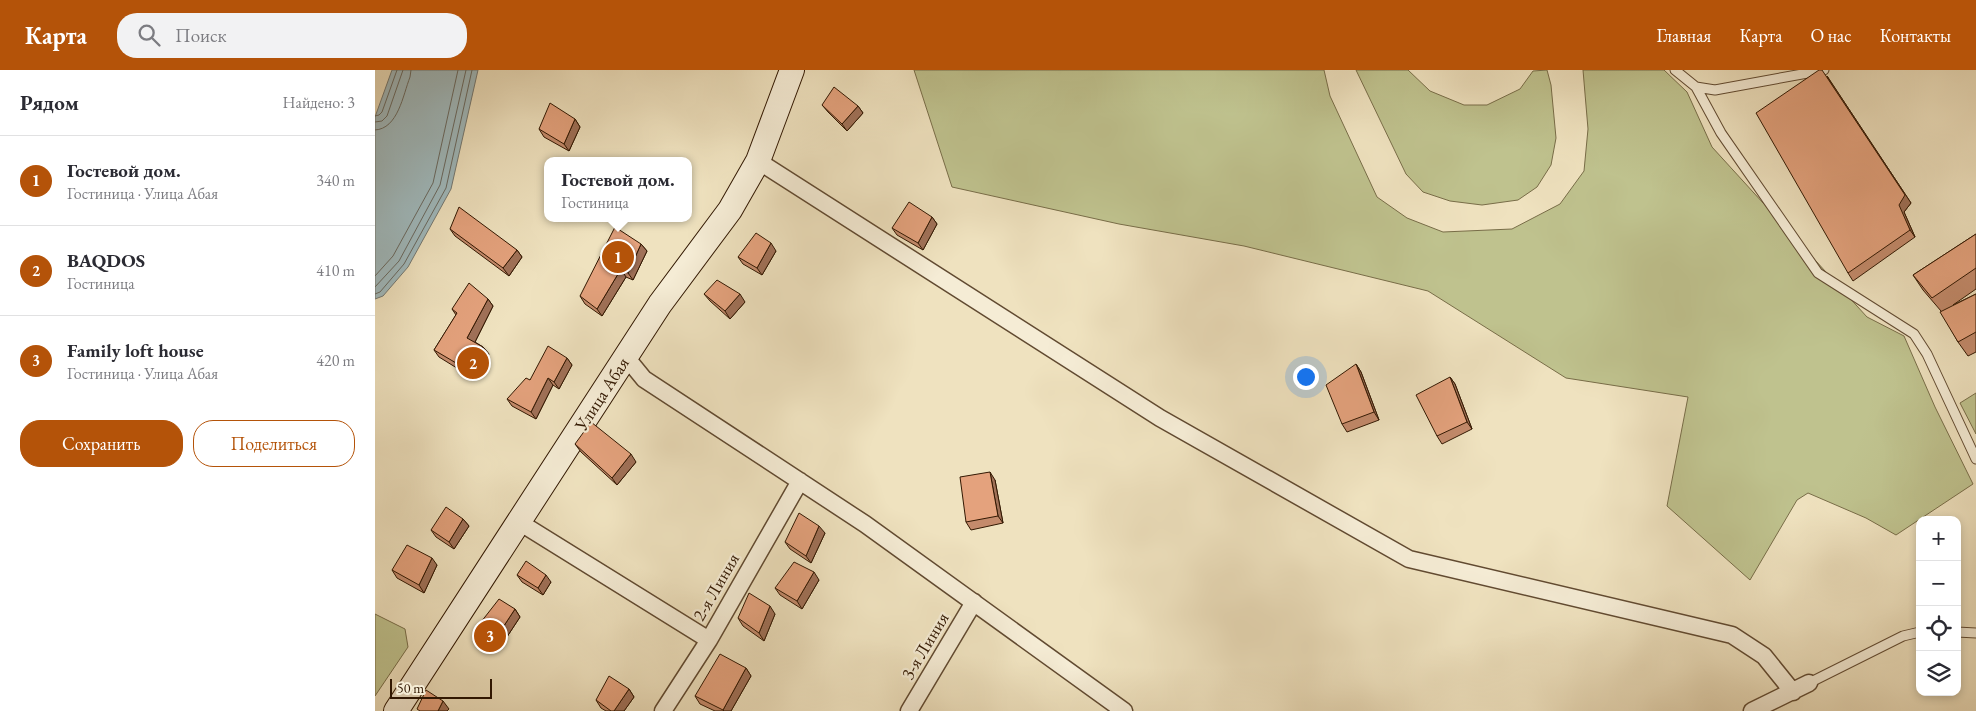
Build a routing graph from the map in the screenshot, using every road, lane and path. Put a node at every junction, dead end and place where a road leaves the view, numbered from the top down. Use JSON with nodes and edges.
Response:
{"nodes":[{"id":1,"x":792,"y":70,"type":"edge"},
{"id":2,"x":1675,"y":70,"type":"edge"},
{"id":3,"x":1824,"y":70,"type":"edge"},
{"id":4,"x":1696,"y":87,"type":"junction"},
{"id":5,"x":758,"y":161,"type":"junction"},
{"id":6,"x":626,"y":357,"type":"junction"},
{"id":7,"x":1976,"y":459,"type":"edge"},
{"id":8,"x":800,"y":481,"type":"junction"},
{"id":9,"x":519,"y":522,"type":"junction"},
{"id":10,"x":974,"y":602,"type":"junction"},
{"id":11,"x":1961,"y":632,"type":"edge"},
{"id":12,"x":1976,"y":632,"type":"edge"},
{"id":13,"x":1916,"y":633,"type":"edge"},
{"id":14,"x":709,"y":640,"type":"junction"},
{"id":15,"x":1809,"y":683,"type":"joint"},
{"id":16,"x":1793,"y":692,"type":"junction"},
{"id":17,"x":396,"y":711,"type":"edge"},
{"id":18,"x":663,"y":711,"type":"edge"},
{"id":19,"x":909,"y":711,"type":"edge"},
{"id":20,"x":1124,"y":711,"type":"edge"},
{"id":21,"x":1752,"y":711,"type":"edge"}],
"edges":[{"from":1,"to":5,"type":"street","name":"Улица Абая"},
{"from":2,"to":4,"type":"lane"},
{"from":3,"to":4,"type":"lane"},
{"from":4,"to":7,"type":"lane"},
{"from":5,"to":6,"type":"street","name":"Улица Абая"},
{"from":5,"to":16,"type":"street"},
{"from":6,"to":8,"type":"street"},
{"from":6,"to":9,"type":"street","name":"Улица Абая"},
{"from":8,"to":10,"type":"street"},
{"from":8,"to":14,"type":"street","name":"2-я Линия"},
{"from":9,"to":14,"type":"street"},
{"from":9,"to":17,"type":"street","name":"Улица Абая"},
{"from":10,"to":19,"type":"street","name":"3-я Линия"},
{"from":10,"to":20,"type":"street"},
{"from":11,"to":12,"type":"lane"},
{"from":13,"to":15,"type":"lane"},
{"from":14,"to":18,"type":"street","name":"2-я Линия"},
{"from":15,"to":16,"type":"street"},
{"from":16,"to":21,"type":"street"}]}
